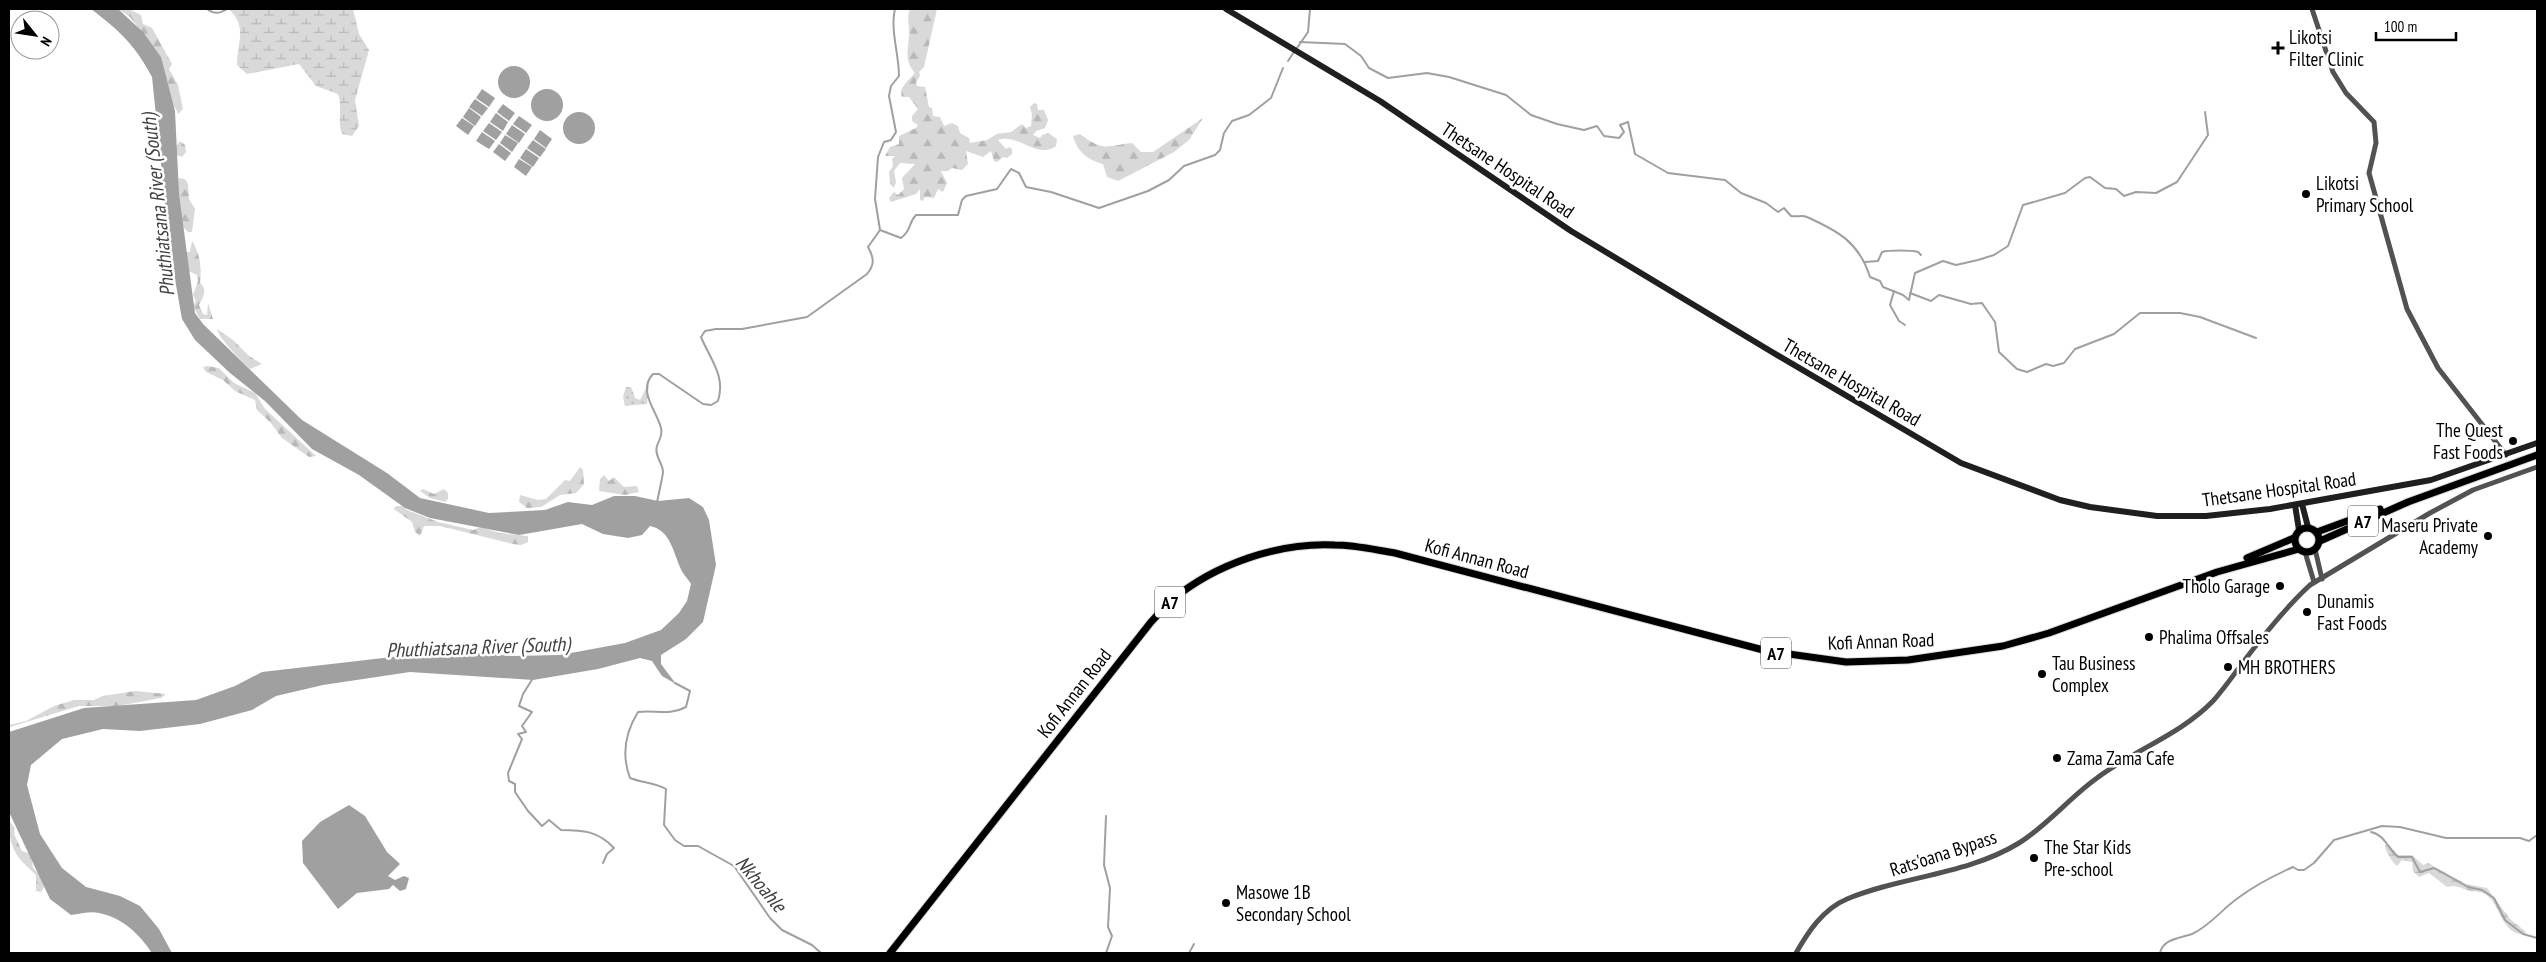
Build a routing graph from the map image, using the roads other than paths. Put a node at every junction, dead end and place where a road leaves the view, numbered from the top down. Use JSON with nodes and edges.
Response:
{"nodes":[{"id":1,"x":1226,"y":9,"type":"edge"},
{"id":2,"x":2312,"y":9,"type":"edge"},
{"id":3,"x":2537,"y":443,"type":"edge"},
{"id":4,"x":2506,"y":455,"type":"junction"},
{"id":5,"x":2537,"y":455,"type":"edge"},
{"id":6,"x":2537,"y":467,"type":"edge"},
{"id":7,"x":2408,"y":502,"type":"junction"},
{"id":8,"x":2298,"y":504,"type":"junction"},
{"id":9,"x":2308,"y":527,"type":"junction"},
{"id":10,"x":2299,"y":530,"type":"junction"},
{"id":11,"x":2317,"y":532,"type":"junction"},
{"id":12,"x":2294,"y":538,"type":"junction"},
{"id":13,"x":2320,"y":541,"type":"junction"},
{"id":14,"x":2315,"y":549,"type":"junction"},
{"id":15,"x":2302,"y":551,"type":"junction"},
{"id":16,"x":2217,"y":572,"type":"junction"},
{"id":17,"x":2322,"y":579,"type":"junction"},
{"id":18,"x":2314,"y":582,"type":"junction"},
{"id":19,"x":890,"y":953,"type":"edge"},
{"id":20,"x":1796,"y":953,"type":"edge"}],
"edges":[{"from":1,"to":8,"type":"main road","name":"Thetsane Hospital Road"},
{"from":2,"to":4,"type":"street"},
{"from":3,"to":4,"type":"main road","name":"Thetsane Hospital Road"},
{"from":4,"to":8,"type":"main road","name":"Thetsane Hospital Road"},
{"from":5,"to":7,"type":"main road","number":"A7"},
{"from":6,"to":17,"type":"street","name":"Rats'oana Bypass"},
{"from":7,"to":11,"type":"main road","number":"A7"},
{"from":7,"to":13,"type":"main road","number":"A7"},
{"from":8,"to":9,"type":"main road"},
{"from":8,"to":10,"type":"main road"},
{"from":9,"to":10,"type":"main road"},
{"from":9,"to":11,"type":"main road"},
{"from":10,"to":12,"type":"main road"},
{"from":11,"to":13,"type":"main road"},
{"from":12,"to":15,"type":"main road"},
{"from":12,"to":16,"type":"main road","name":"Kofi Annan Road","number":"A7"},
{"from":13,"to":14,"type":"main road"},
{"from":14,"to":15,"type":"main road","number":"A7"},
{"from":14,"to":17,"type":"street"},
{"from":15,"to":16,"type":"main road","name":"Kofi Annan Road","number":"A7"},
{"from":15,"to":18,"type":"street"},
{"from":16,"to":19,"type":"main road","name":"Kofi Annan Road","number":"A7"},
{"from":17,"to":18,"type":"street","name":"Rats'oana Bypass"},
{"from":18,"to":20,"type":"street","name":"Rats'oana Bypass"}]}
